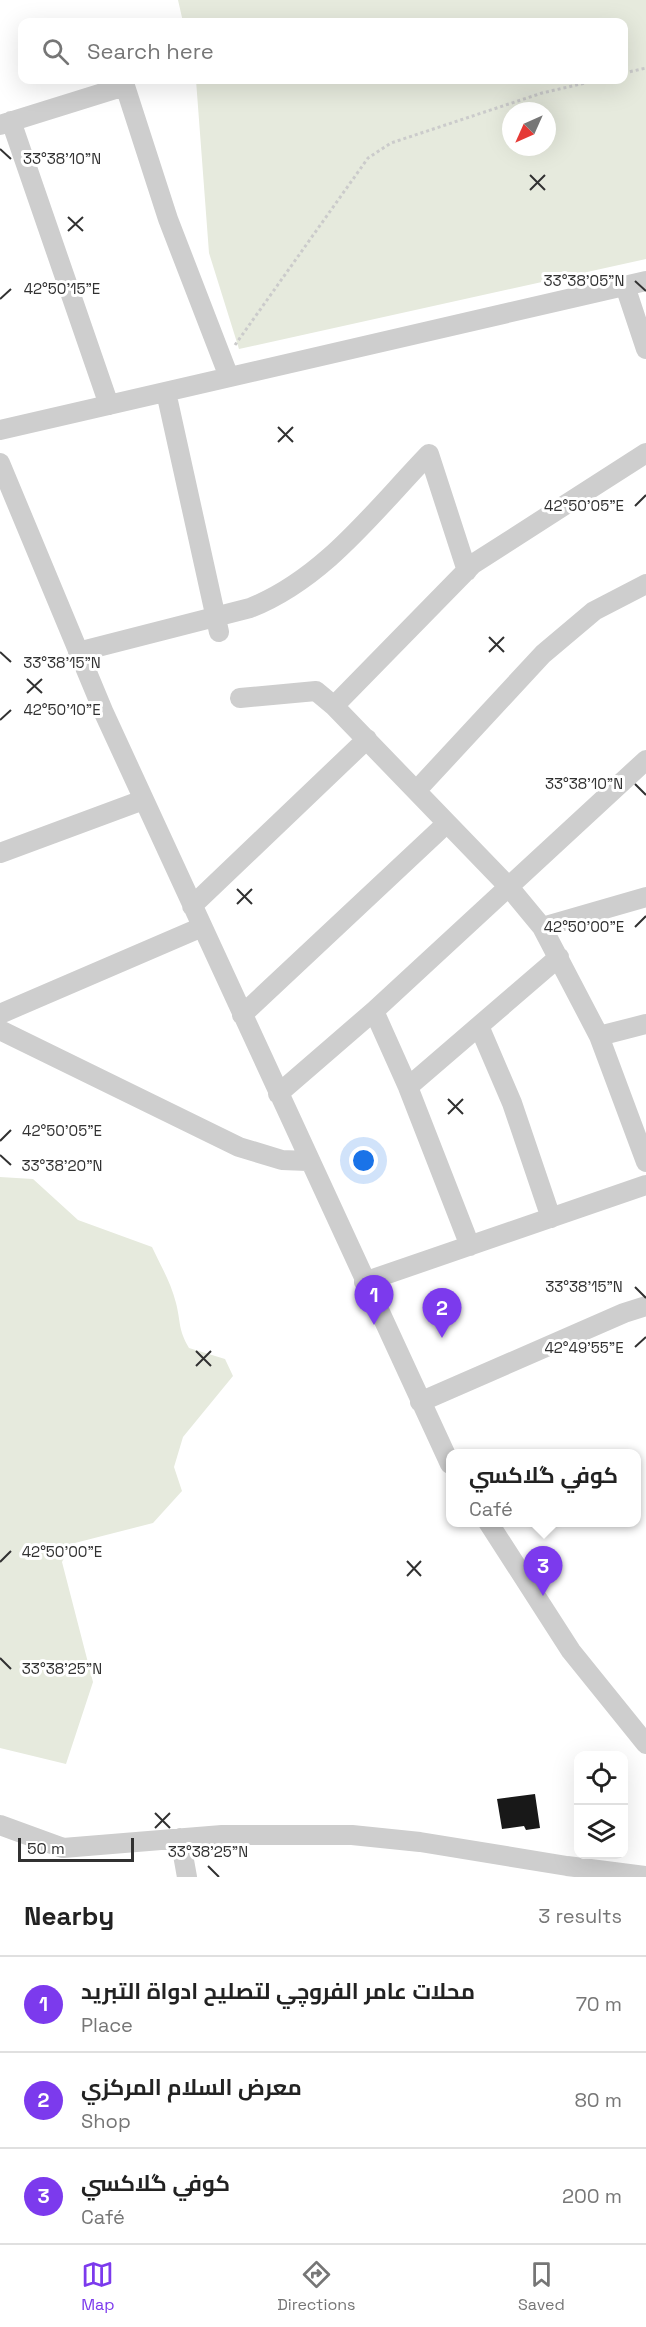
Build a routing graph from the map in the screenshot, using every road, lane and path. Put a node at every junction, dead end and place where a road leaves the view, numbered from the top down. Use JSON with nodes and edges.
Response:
{"nodes":[{"id":1,"x":646,"y":68,"type":"edge"},
{"id":2,"x":628,"y":73,"type":"edge"},
{"id":3,"x":581,"y":84,"type":"edge"},
{"id":4,"x":6,"y":123,"type":"edge"},
{"id":5,"x":646,"y":281,"type":"edge"},
{"id":6,"x":625,"y":286,"type":"junction"},
{"id":7,"x":646,"y":349,"type":"edge"},
{"id":8,"x":226,"y":369,"type":"junction"},
{"id":9,"x":166,"y":392,"type":"junction"},
{"id":10,"x":109,"y":405,"type":"junction"},
{"id":11,"x":0,"y":430,"type":"edge"},
{"id":12,"x":646,"y":453,"type":"edge"},
{"id":13,"x":0,"y":463,"type":"edge"},
{"id":14,"x":467,"y":571,"type":"junction"},
{"id":15,"x":646,"y":584,"type":"edge"},
{"id":16,"x":217,"y":624,"type":"junction"},
{"id":17,"x":78,"y":652,"type":"junction"},
{"id":18,"x":240,"y":698,"type":"dead end"},
{"id":19,"x":334,"y":706,"type":"junction"},
{"id":20,"x":367,"y":739,"type":"junction"},
{"id":21,"x":646,"y":760,"type":"edge"},
{"id":22,"x":416,"y":790,"type":"junction"},
{"id":23,"x":143,"y":800,"type":"junction"},
{"id":24,"x":447,"y":823,"type":"junction"},
{"id":25,"x":0,"y":853,"type":"edge"},
{"id":26,"x":508,"y":886,"type":"junction"},
{"id":27,"x":646,"y":897,"type":"edge"},
{"id":28,"x":192,"y":906,"type":"junction"},
{"id":29,"x":202,"y":927,"type":"junction"},
{"id":30,"x":542,"y":927,"type":"junction"},
{"id":31,"x":559,"y":957,"type":"junction"},
{"id":32,"x":374,"y":1011,"type":"junction"},
{"id":33,"x":0,"y":1014,"type":"edge"},
{"id":34,"x":242,"y":1016,"type":"junction"},
{"id":35,"x":646,"y":1024,"type":"edge"},
{"id":36,"x":479,"y":1026,"type":"junction"},
{"id":37,"x":0,"y":1030,"type":"edge"},
{"id":38,"x":599,"y":1036,"type":"junction"},
{"id":39,"x":408,"y":1087,"type":"junction"},
{"id":40,"x":278,"y":1094,"type":"junction"},
{"id":41,"x":308,"y":1161,"type":"junction"},
{"id":42,"x":646,"y":1162,"type":"edge"},
{"id":43,"x":646,"y":1185,"type":"edge"},
{"id":44,"x":550,"y":1218,"type":"junction"},
{"id":45,"x":470,"y":1246,"type":"junction"},
{"id":46,"x":364,"y":1282,"type":"junction"},
{"id":47,"x":646,"y":1306,"type":"edge"},
{"id":48,"x":420,"y":1402,"type":"junction"},
{"id":49,"x":446,"y":1456,"type":"edge"},
{"id":50,"x":491,"y":1527,"type":"edge"},
{"id":51,"x":646,"y":1744,"type":"edge"},
{"id":52,"x":0,"y":1826,"type":"edge"},
{"id":53,"x":180,"y":1838,"type":"junction"},
{"id":54,"x":646,"y":1876,"type":"edge"},
{"id":55,"x":187,"y":1877,"type":"edge"}],
"edges":[{"from":1,"to":2,"type":"path"},
{"from":3,"to":8,"type":"path"},
{"from":4,"to":8,"type":"street"},
{"from":4,"to":10,"type":"street"},
{"from":5,"to":6,"type":"street"},
{"from":6,"to":7,"type":"street"},
{"from":6,"to":8,"type":"street"},
{"from":8,"to":9,"type":"street"},
{"from":9,"to":10,"type":"street"},
{"from":9,"to":16,"type":"street"},
{"from":10,"to":11,"type":"street"},
{"from":12,"to":14,"type":"street"},
{"from":13,"to":17,"type":"street"},
{"from":14,"to":16,"type":"street"},
{"from":14,"to":19,"type":"street"},
{"from":15,"to":22,"type":"street"},
{"from":16,"to":17,"type":"street"},
{"from":17,"to":23,"type":"street"},
{"from":18,"to":19,"type":"street"},
{"from":19,"to":20,"type":"street"},
{"from":20,"to":22,"type":"street"},
{"from":20,"to":28,"type":"street"},
{"from":21,"to":26,"type":"street"},
{"from":22,"to":24,"type":"street"},
{"from":23,"to":25,"type":"street"},
{"from":23,"to":28,"type":"street"},
{"from":24,"to":26,"type":"street"},
{"from":24,"to":34,"type":"street"},
{"from":26,"to":30,"type":"street"},
{"from":26,"to":32,"type":"street"},
{"from":27,"to":30,"type":"street"},
{"from":28,"to":29,"type":"street"},
{"from":29,"to":33,"type":"street"},
{"from":29,"to":34,"type":"street"},
{"from":30,"to":31,"type":"street"},
{"from":31,"to":36,"type":"street"},
{"from":31,"to":38,"type":"street"},
{"from":32,"to":39,"type":"street"},
{"from":32,"to":40,"type":"street"},
{"from":34,"to":40,"type":"street"},
{"from":35,"to":38,"type":"street"},
{"from":36,"to":39,"type":"street"},
{"from":36,"to":44,"type":"street"},
{"from":37,"to":41,"type":"street"},
{"from":38,"to":42,"type":"street"},
{"from":39,"to":45,"type":"street"},
{"from":40,"to":41,"type":"street"},
{"from":41,"to":46,"type":"street"},
{"from":43,"to":44,"type":"street"},
{"from":44,"to":45,"type":"street"},
{"from":45,"to":46,"type":"street"},
{"from":46,"to":48,"type":"street"},
{"from":47,"to":48,"type":"street"},
{"from":48,"to":49,"type":"street"},
{"from":50,"to":51,"type":"street"},
{"from":52,"to":53,"type":"street"},
{"from":53,"to":54,"type":"street"},
{"from":53,"to":55,"type":"street"}]}
